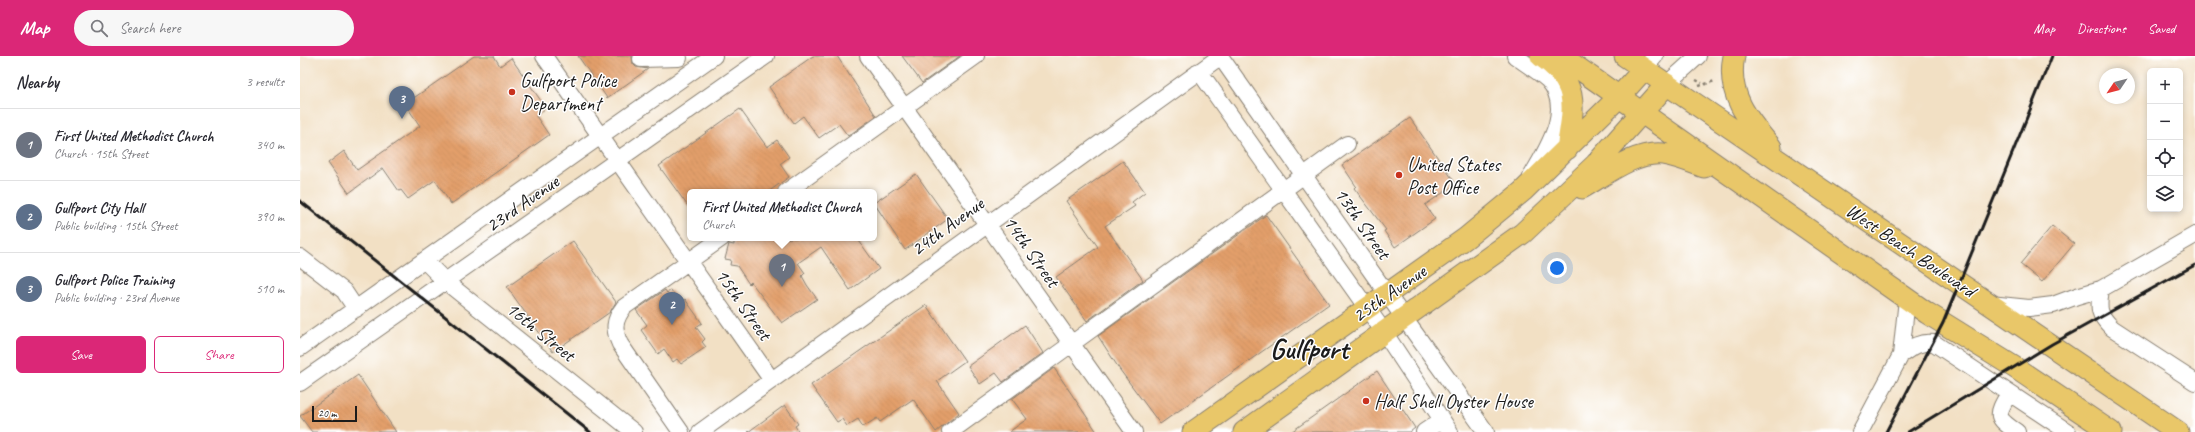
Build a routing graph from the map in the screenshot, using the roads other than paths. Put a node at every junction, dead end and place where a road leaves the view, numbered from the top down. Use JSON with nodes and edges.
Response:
{"nodes":[{"id":1,"x":544,"y":56,"type":"edge"},
{"id":2,"x":714,"y":56,"type":"edge"},
{"id":3,"x":766,"y":56,"type":"edge"},
{"id":4,"x":868,"y":56,"type":"edge"},
{"id":5,"x":976,"y":56,"type":"edge"},
{"id":6,"x":1221,"y":56,"type":"edge"},
{"id":7,"x":1515,"y":56,"type":"edge"},
{"id":8,"x":1541,"y":56,"type":"edge"},
{"id":9,"x":1561,"y":56,"type":"edge"},
{"id":10,"x":1625,"y":56,"type":"edge"},
{"id":11,"x":1698,"y":56,"type":"edge"},
{"id":12,"x":1734,"y":56,"type":"edge"},
{"id":13,"x":679,"y":58,"type":"dead end"},
{"id":14,"x":641,"y":59,"type":"dead end"},
{"id":15,"x":752,"y":61,"type":"edge"},
{"id":16,"x":1649,"y":62,"type":"edge"},
{"id":17,"x":1199,"y":71,"type":"junction"},
{"id":18,"x":1667,"y":84,"type":"junction"},
{"id":19,"x":1618,"y":98,"type":"junction"},
{"id":20,"x":905,"y":108,"type":"junction"},
{"id":21,"x":1640,"y":113,"type":"junction"},
{"id":22,"x":601,"y":137,"type":"junction"},
{"id":23,"x":1347,"y":144,"type":"dead end"},
{"id":24,"x":1567,"y":149,"type":"junction"},
{"id":25,"x":618,"y":161,"type":"junction"},
{"id":26,"x":1790,"y":169,"type":"junction"},
{"id":27,"x":1304,"y":175,"type":"junction"},
{"id":28,"x":1733,"y":177,"type":"junction"},
{"id":29,"x":790,"y":189,"type":"edge"},
{"id":30,"x":1284,"y":190,"type":"junction"},
{"id":31,"x":1523,"y":191,"type":"junction"},
{"id":32,"x":1557,"y":202,"type":"junction"},
{"id":33,"x":987,"y":223,"type":"junction"},
{"id":34,"x":2195,"y":236,"type":"edge"},
{"id":35,"x":718,"y":241,"type":"edge"},
{"id":36,"x":300,"y":257,"type":"edge"},
{"id":37,"x":425,"y":261,"type":"junction"},
{"id":38,"x":688,"y":261,"type":"junction"},
{"id":39,"x":446,"y":282,"type":"junction"},
{"id":40,"x":2101,"y":289,"type":"junction"},
{"id":41,"x":1388,"y":294,"type":"junction"},
{"id":42,"x":1906,"y":299,"type":"junction"},
{"id":43,"x":1990,"y":304,"type":"junction"},
{"id":44,"x":1368,"y":308,"type":"junction"},
{"id":45,"x":356,"y":309,"type":"junction"},
{"id":46,"x":1404,"y":318,"type":"junction"},
{"id":47,"x":1384,"y":332,"type":"junction"},
{"id":48,"x":1072,"y":344,"type":"junction"},
{"id":49,"x":300,"y":348,"type":"edge"},
{"id":50,"x":1901,"y":355,"type":"junction"},
{"id":51,"x":771,"y":379,"type":"junction"},
{"id":52,"x":2193,"y":382,"type":"edge"},
{"id":53,"x":300,"y":383,"type":"edge"},
{"id":54,"x":2009,"y":393,"type":"junction"},
{"id":55,"x":1446,"y":426,"type":"edge"},
{"id":56,"x":634,"y":432,"type":"edge"},
{"id":57,"x":681,"y":432,"type":"edge"},
{"id":58,"x":700,"y":432,"type":"edge"},
{"id":59,"x":950,"y":432,"type":"edge"},
{"id":60,"x":1134,"y":432,"type":"edge"},
{"id":61,"x":1193,"y":432,"type":"edge"},
{"id":62,"x":1244,"y":432,"type":"edge"},
{"id":63,"x":1424,"y":432,"type":"edge"},
{"id":64,"x":1486,"y":432,"type":"edge"},
{"id":65,"x":1860,"y":432,"type":"edge"},
{"id":66,"x":2017,"y":432,"type":"edge"},
{"id":67,"x":2068,"y":432,"type":"edge"},
{"id":68,"x":2110,"y":432,"type":"edge"},
{"id":69,"x":2178,"y":432,"type":"edge"}],
"edges":[{"from":1,"to":22,"type":"street","name":"15th Street"},
{"from":2,"to":22,"type":"street","name":"23rd Avenue"},
{"from":3,"to":15,"type":"street","name":"23rd Avenue"},
{"from":4,"to":20,"type":"street","name":"14th Street"},
{"from":5,"to":20,"type":"street"},
{"from":6,"to":17,"type":"street","name":"24th Avenue"},
{"from":6,"to":27,"type":"street","name":"13th Street"},
{"from":7,"to":31,"type":"street"},
{"from":8,"to":24,"type":"main road"},
{"from":9,"to":19,"type":"main road","name":"West Beach Boulevard"},
{"from":10,"to":16,"type":"main road","name":"West Beach Boulevard"},
{"from":11,"to":18,"type":"street"},
{"from":12,"to":26,"type":"main road"},
{"from":13,"to":14,"type":"street"},
{"from":15,"to":25,"type":"street","name":"23rd Avenue"},
{"from":16,"to":18,"type":"main road","name":"West Beach Boulevard"},
{"from":16,"to":19,"type":"main road","name":"25th Avenue"},
{"from":17,"to":30,"type":"street"},
{"from":17,"to":33,"type":"street","name":"24th Avenue"},
{"from":18,"to":21,"type":"main road"},
{"from":18,"to":26,"type":"main road","name":"West Beach Boulevard"},
{"from":19,"to":21,"type":"main road","name":"West Beach Boulevard"},
{"from":19,"to":24,"type":"main road","name":"25th Avenue"},
{"from":20,"to":29,"type":"street"},
{"from":20,"to":33,"type":"street","name":"14th Street"},
{"from":21,"to":28,"type":"main road","name":"West Beach Boulevard"},
{"from":21,"to":32,"type":"main road"},
{"from":22,"to":25,"type":"street","name":"15th Street"},
{"from":22,"to":37,"type":"street","name":"23rd Avenue"},
{"from":23,"to":27,"type":"street"},
{"from":24,"to":31,"type":"main road","name":"25th Avenue"},
{"from":25,"to":38,"type":"street","name":"15th Street"},
{"from":25,"to":39,"type":"street","name":"23rd Avenue"},
{"from":26,"to":43,"type":"main road","name":"West Beach Boulevard"},
{"from":27,"to":30,"type":"street"},
{"from":27,"to":41,"type":"street","name":"13th Street"},
{"from":28,"to":32,"type":"main road"},
{"from":28,"to":42,"type":"main road","name":"West Beach Boulevard"},
{"from":30,"to":44,"type":"street"},
{"from":30,"to":48,"type":"street"},
{"from":31,"to":41,"type":"main road","name":"25th Avenue"},
{"from":32,"to":46,"type":"main road","name":"25th Avenue"},
{"from":33,"to":48,"type":"street","name":"14th Street"},
{"from":33,"to":51,"type":"street","name":"24th Avenue"},
{"from":34,"to":40,"type":"street"},
{"from":35,"to":38,"type":"street"},
{"from":36,"to":45,"type":"street"},
{"from":37,"to":39,"type":"street","name":"16th Street"},
{"from":37,"to":45,"type":"street","name":"23rd Avenue"},
{"from":38,"to":51,"type":"street","name":"15th Street"},
{"from":38,"to":57,"type":"street"},
{"from":39,"to":53,"type":"street","name":"23rd Avenue"},
{"from":39,"to":56,"type":"street","name":"16th Street"},
{"from":40,"to":43,"type":"street"},
{"from":40,"to":52,"type":"street"},
{"from":41,"to":44,"type":"main road","name":"25th Avenue"},
{"from":41,"to":46,"type":"street","name":"13th Street"},
{"from":42,"to":50,"type":"street"},
{"from":42,"to":68,"type":"main road","name":"West Beach Boulevard"},
{"from":43,"to":69,"type":"main road","name":"West Beach Boulevard"},
{"from":44,"to":47,"type":"street"},
{"from":44,"to":61,"type":"main road","name":"25th Avenue"},
{"from":45,"to":49,"type":"street","name":"23rd Avenue"},
{"from":46,"to":47,"type":"main road","name":"25th Avenue"},
{"from":46,"to":64,"type":"street","name":"13th Street"},
{"from":47,"to":55,"type":"street"},
{"from":47,"to":62,"type":"main road","name":"25th Avenue"},
{"from":48,"to":59,"type":"street"},
{"from":48,"to":60,"type":"street","name":"14th Street"},
{"from":50,"to":54,"type":"street"},
{"from":50,"to":65,"type":"street"},
{"from":51,"to":58,"type":"street","name":"24th Avenue"},
{"from":54,"to":66,"type":"street"},
{"from":54,"to":67,"type":"street"},
{"from":55,"to":63,"type":"street"}]}
